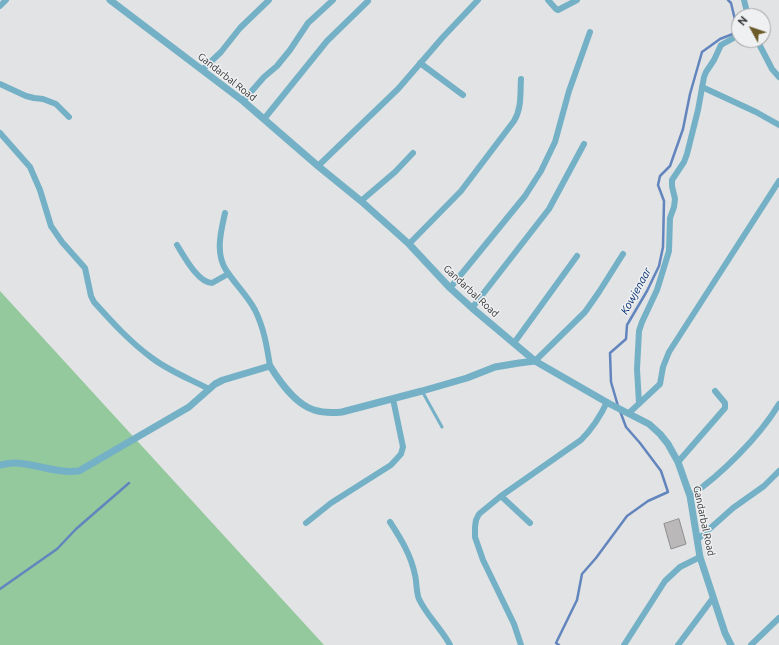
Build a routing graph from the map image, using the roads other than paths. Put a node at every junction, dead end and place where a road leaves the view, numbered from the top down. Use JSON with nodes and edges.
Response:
{"nodes":[{"id":1,"x":6,"y":0,"type":"edge"},
{"id":2,"x":110,"y":0,"type":"edge"},
{"id":3,"x":270,"y":0,"type":"edge"},
{"id":4,"x":333,"y":0,"type":"edge"},
{"id":5,"x":548,"y":0,"type":"edge"},
{"id":6,"x":577,"y":0,"type":"edge"},
{"id":7,"x":368,"y":1,"type":"edge"},
{"id":8,"x":473,"y":1,"type":"edge"},
{"id":9,"x":0,"y":6,"type":"edge"},
{"id":10,"x":590,"y":32,"type":"dead end"},
{"id":11,"x":731,"y":40,"type":"edge"},
{"id":12,"x":761,"y":48,"type":"edge"},
{"id":13,"x":420,"y":63,"type":"junction"},
{"id":14,"x":202,"y":70,"type":"junction"},
{"id":15,"x":779,"y":77,"type":"edge"},
{"id":16,"x":521,"y":79,"type":"dead end"},
{"id":17,"x":0,"y":84,"type":"edge"},
{"id":18,"x":702,"y":87,"type":"junction"},
{"id":19,"x":463,"y":95,"type":"dead end"},
{"id":20,"x":243,"y":101,"type":"junction"},
{"id":21,"x":69,"y":117,"type":"dead end"},
{"id":22,"x":264,"y":119,"type":"junction"},
{"id":23,"x":779,"y":125,"type":"edge"},
{"id":24,"x":0,"y":133,"type":"edge"},
{"id":25,"x":584,"y":144,"type":"dead end"},
{"id":26,"x":414,"y":153,"type":"dead end"},
{"id":27,"x":318,"y":166,"type":"junction"},
{"id":28,"x":779,"y":181,"type":"edge"},
{"id":29,"x":361,"y":201,"type":"junction"},
{"id":30,"x":225,"y":213,"type":"dead end"},
{"id":31,"x":409,"y":244,"type":"junction"},
{"id":32,"x":176,"y":245,"type":"dead end"},
{"id":33,"x":622,"y":254,"type":"dead end"},
{"id":34,"x":577,"y":256,"type":"dead end"},
{"id":35,"x":228,"y":274,"type":"junction"},
{"id":36,"x":450,"y":288,"type":"junction"},
{"id":37,"x":472,"y":308,"type":"junction"},
{"id":38,"x":514,"y":343,"type":"junction"},
{"id":39,"x":535,"y":361,"type":"junction"},
{"id":40,"x":270,"y":366,"type":"junction"},
{"id":41,"x":209,"y":389,"type":"junction"},
{"id":42,"x":422,"y":391,"type":"junction"},
{"id":43,"x":715,"y":391,"type":"dead end"},
{"id":44,"x":393,"y":399,"type":"junction"},
{"id":45,"x":607,"y":402,"type":"junction"},
{"id":46,"x":639,"y":403,"type":"junction"},
{"id":47,"x":779,"y":404,"type":"edge"},
{"id":48,"x":628,"y":413,"type":"junction"},
{"id":49,"x":442,"y":427,"type":"dead end"},
{"id":50,"x":678,"y":462,"type":"junction"},
{"id":51,"x":0,"y":465,"type":"edge"},
{"id":52,"x":779,"y":472,"type":"edge"},
{"id":53,"x":501,"y":496,"type":"junction"},
{"id":54,"x":690,"y":496,"type":"junction"},
{"id":55,"x":390,"y":522,"type":"dead end"},
{"id":56,"x":306,"y":523,"type":"dead end"},
{"id":57,"x":530,"y":524,"type":"dead end"},
{"id":58,"x":697,"y":540,"type":"junction"},
{"id":59,"x":700,"y":557,"type":"junction"},
{"id":60,"x":713,"y":598,"type":"junction"},
{"id":61,"x":779,"y":618,"type":"edge"},
{"id":62,"x":450,"y":645,"type":"edge"},
{"id":63,"x":522,"y":645,"type":"edge"},
{"id":64,"x":624,"y":645,"type":"edge"},
{"id":65,"x":678,"y":645,"type":"edge"},
{"id":66,"x":731,"y":645,"type":"edge"},
{"id":67,"x":751,"y":645,"type":"edge"}],
"edges":[{"from":1,"to":9,"type":"street"},
{"from":2,"to":14,"type":"street","name":"Gandarbal Road"},
{"from":3,"to":14,"type":"street"},
{"from":4,"to":20,"type":"street"},
{"from":5,"to":6,"type":"street"},
{"from":7,"to":22,"type":"street"},
{"from":8,"to":13,"type":"street"},
{"from":10,"to":36,"type":"street"},
{"from":11,"to":18,"type":"street"},
{"from":12,"to":15,"type":"street"},
{"from":13,"to":19,"type":"street"},
{"from":13,"to":27,"type":"street"},
{"from":14,"to":20,"type":"street","name":"Gandarbal Road"},
{"from":16,"to":31,"type":"street"},
{"from":17,"to":21,"type":"street"},
{"from":18,"to":23,"type":"street"},
{"from":18,"to":46,"type":"street"},
{"from":20,"to":22,"type":"street","name":"Gandarbal Road"},
{"from":22,"to":27,"type":"street","name":"Gandarbal Road"},
{"from":24,"to":41,"type":"street"},
{"from":25,"to":37,"type":"street"},
{"from":26,"to":29,"type":"street"},
{"from":27,"to":29,"type":"street","name":"Gandarbal Road"},
{"from":28,"to":46,"type":"street"},
{"from":29,"to":31,"type":"street","name":"Gandarbal Road"},
{"from":30,"to":35,"type":"street"},
{"from":31,"to":36,"type":"street","name":"Gandarbal Road"},
{"from":32,"to":35,"type":"street"},
{"from":33,"to":39,"type":"street"},
{"from":34,"to":38,"type":"street"},
{"from":35,"to":40,"type":"street"},
{"from":36,"to":37,"type":"street","name":"Gandarbal Road"},
{"from":37,"to":38,"type":"street","name":"Gandarbal Road"},
{"from":38,"to":39,"type":"street","name":"Gandarbal Road"},
{"from":39,"to":42,"type":"street"},
{"from":39,"to":45,"type":"street","name":"Gandarbal Road"},
{"from":40,"to":41,"type":"street"},
{"from":40,"to":44,"type":"street"},
{"from":41,"to":51,"type":"street"},
{"from":42,"to":44,"type":"street"},
{"from":42,"to":49,"type":"lane"},
{"from":43,"to":50,"type":"street"},
{"from":44,"to":56,"type":"street"},
{"from":45,"to":48,"type":"street","name":"Gandarbal Road"},
{"from":45,"to":53,"type":"street"},
{"from":46,"to":48,"type":"street"},
{"from":47,"to":54,"type":"street"},
{"from":48,"to":50,"type":"street","name":"Gandarbal Road"},
{"from":50,"to":54,"type":"street","name":"Gandarbal Road"},
{"from":52,"to":58,"type":"street"},
{"from":53,"to":57,"type":"street"},
{"from":53,"to":63,"type":"street"},
{"from":54,"to":58,"type":"street","name":"Gandarbal Road"},
{"from":55,"to":62,"type":"street"},
{"from":58,"to":59,"type":"street","name":"Gandarbal Road"},
{"from":59,"to":60,"type":"street","name":"Gandarbal Road"},
{"from":59,"to":64,"type":"street"},
{"from":60,"to":65,"type":"street"},
{"from":60,"to":66,"type":"street","name":"Gandarbal Road"},
{"from":61,"to":67,"type":"street"}]}
